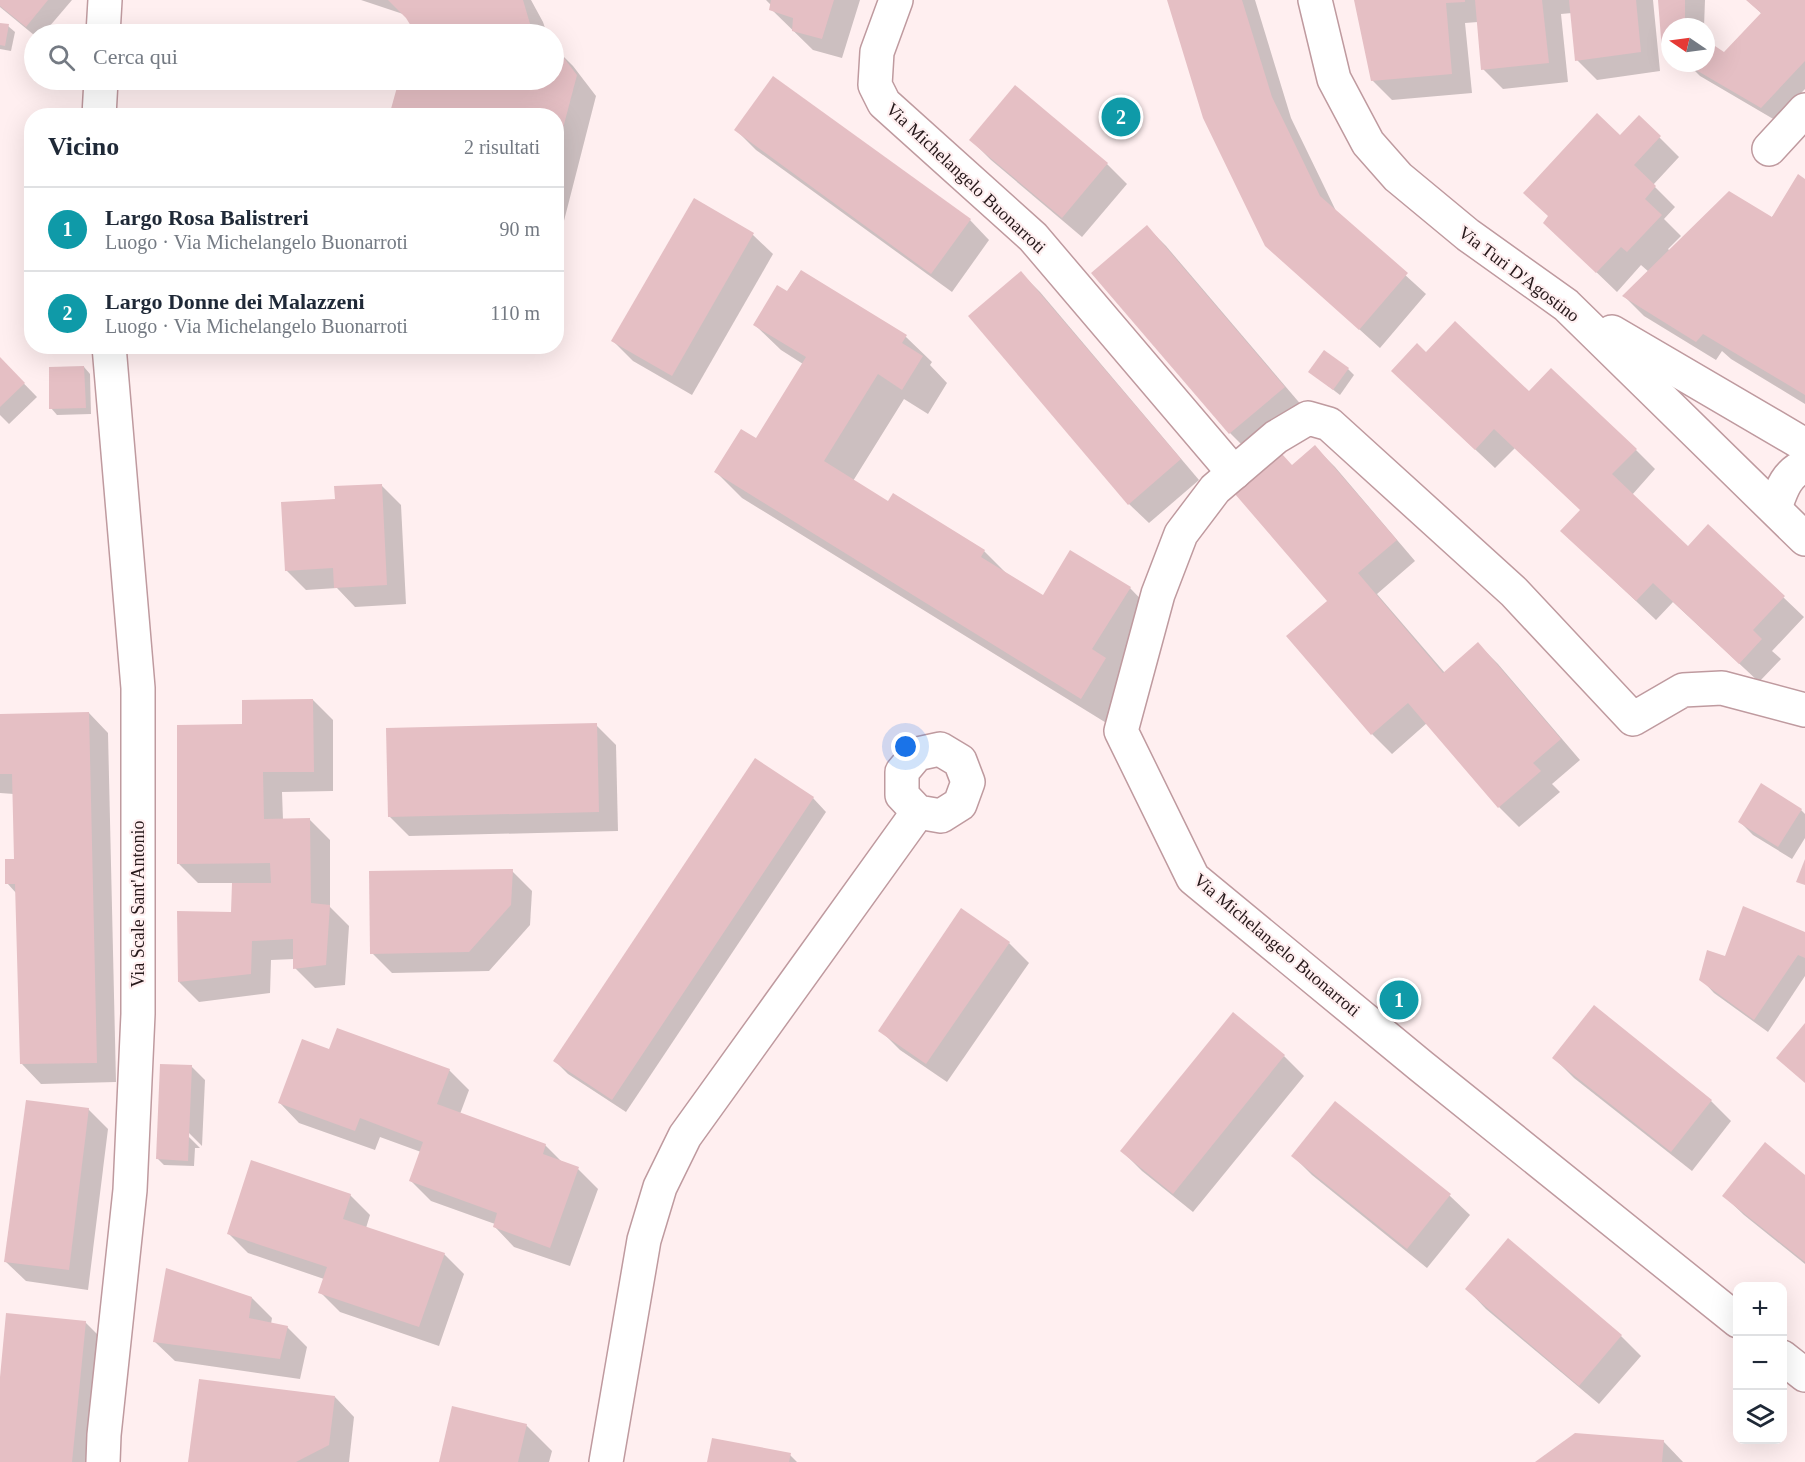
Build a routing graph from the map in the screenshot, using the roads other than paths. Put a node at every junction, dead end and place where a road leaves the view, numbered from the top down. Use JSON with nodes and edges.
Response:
{"nodes":[{"id":1,"x":105,"y":0,"type":"edge"},
{"id":2,"x":896,"y":0,"type":"edge"},
{"id":3,"x":1315,"y":0,"type":"edge"},
{"id":4,"x":104,"y":24,"type":"edge"},
{"id":5,"x":100,"y":90,"type":"edge"},
{"id":6,"x":99,"y":108,"type":"edge"},
{"id":7,"x":1805,"y":110,"type":"edge"},
{"id":8,"x":1770,"y":149,"type":"dead end"},
{"id":9,"x":1566,"y":305,"type":"junction"},
{"id":10,"x":111,"y":354,"type":"edge"},
{"id":11,"x":1805,"y":445,"type":"edge"},
{"id":12,"x":1805,"y":466,"type":"edge"},
{"id":13,"x":1234,"y":473,"type":"junction"},
{"id":14,"x":1774,"y":508,"type":"junction"},
{"id":15,"x":1805,"y":539,"type":"edge"},
{"id":16,"x":1805,"y":710,"type":"edge"},
{"id":17,"x":918,"y":813,"type":"dead end"},
{"id":18,"x":1733,"y":1318,"type":"edge"},
{"id":19,"x":1787,"y":1361,"type":"edge"},
{"id":20,"x":1805,"y":1375,"type":"edge"},
{"id":21,"x":102,"y":1462,"type":"edge"},
{"id":22,"x":606,"y":1462,"type":"edge"}],
"edges":[{"from":1,"to":4,"type":"street"},
{"from":2,"to":13,"type":"street","name":"Via Michelangelo Buonarroti"},
{"from":3,"to":9,"type":"street","name":"Via Turi D'Agostino"},
{"from":5,"to":6,"type":"street"},
{"from":7,"to":8,"type":"street"},
{"from":9,"to":11,"type":"street"},
{"from":9,"to":14,"type":"street","name":"Via Turi D'Agostino"},
{"from":10,"to":21,"type":"street","name":"Via Scale Sant'Antonio"},
{"from":12,"to":14,"type":"street"},
{"from":13,"to":16,"type":"street","name":"Via Michelangelo Buonarroti"},
{"from":13,"to":18,"type":"street","name":"Via Michelangelo Buonarroti"},
{"from":14,"to":15,"type":"street","name":"Via Turi D'Agostino"},
{"from":17,"to":22,"type":"street"},
{"from":19,"to":20,"type":"street"}]}
